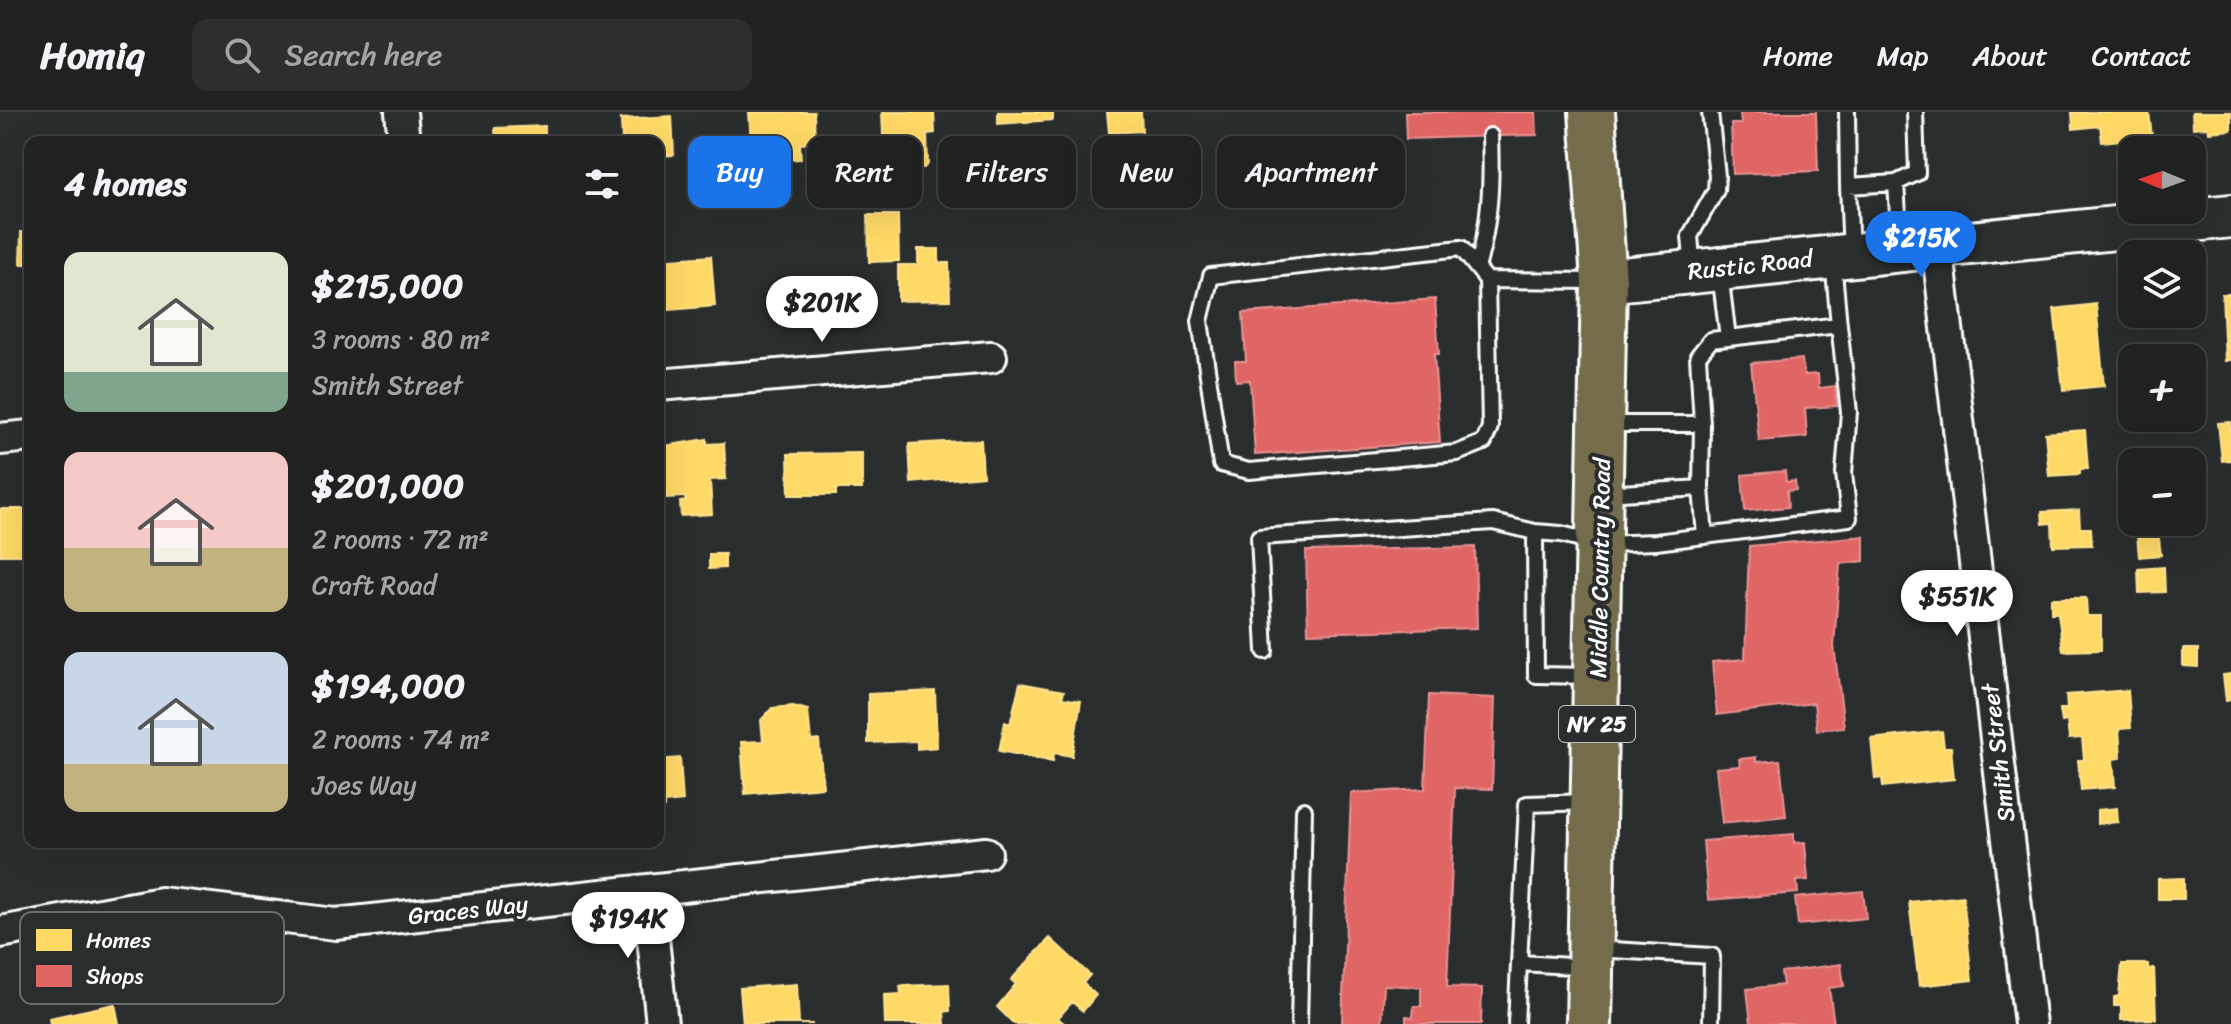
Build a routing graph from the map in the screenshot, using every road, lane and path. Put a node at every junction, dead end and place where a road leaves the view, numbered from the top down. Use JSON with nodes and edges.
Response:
{"nodes":[{"id":1,"x":401,"y":112,"type":"edge"},
{"id":2,"x":1592,"y":112,"type":"edge"},
{"id":3,"x":1710,"y":112,"type":"edge"},
{"id":4,"x":1847,"y":112,"type":"edge"},
{"id":5,"x":1915,"y":112,"type":"edge"},
{"id":6,"x":403,"y":136,"type":"edge"},
{"id":7,"x":1490,"y":136,"type":"dead end"},
{"id":8,"x":1896,"y":183,"type":"junction"},
{"id":9,"x":1848,"y":186,"type":"junction"},
{"id":10,"x":2231,"y":216,"type":"edge"},
{"id":11,"x":1919,"y":246,"type":"junction"},
{"id":12,"x":1842,"y":255,"type":"junction"},
{"id":13,"x":1477,"y":268,"type":"junction"},
{"id":14,"x":1706,"y":269,"type":"junction"},
{"id":15,"x":1487,"y":280,"type":"junction"},
{"id":16,"x":1604,"y":281,"type":"junction"},
{"id":17,"x":1839,"y":325,"type":"junction"},
{"id":18,"x":1728,"y":338,"type":"junction"},
{"id":19,"x":991,"y":357,"type":"dead end"},
{"id":20,"x":664,"y":384,"type":"edge"},
{"id":21,"x":1602,"y":424,"type":"junction"},
{"id":22,"x":1702,"y":424,"type":"junction"},
{"id":23,"x":24,"y":437,"type":"edge"},
{"id":24,"x":0,"y":439,"type":"edge"},
{"id":25,"x":1701,"y":488,"type":"junction"},
{"id":26,"x":1601,"y":494,"type":"junction"},
{"id":27,"x":1535,"y":532,"type":"junction"},
{"id":28,"x":1705,"y":536,"type":"junction"},
{"id":29,"x":1601,"y":544,"type":"junction"},
{"id":30,"x":1265,"y":651,"type":"dead end"},
{"id":31,"x":1598,"y":676,"type":"junction"},
{"id":32,"x":1595,"y":802,"type":"junction"},
{"id":33,"x":1304,"y":810,"type":"dead end"},
{"id":34,"x":986,"y":853,"type":"dead end"},
{"id":35,"x":648,"y":891,"type":"junction"},
{"id":36,"x":111,"y":912,"type":"edge"},
{"id":37,"x":236,"y":912,"type":"edge"},
{"id":38,"x":284,"y":918,"type":"edge"},
{"id":39,"x":20,"y":928,"type":"edge"},
{"id":40,"x":0,"y":932,"type":"edge"},
{"id":41,"x":1592,"y":958,"type":"junction"},
{"id":42,"x":1520,"y":963,"type":"junction"},
{"id":43,"x":662,"y":1024,"type":"edge"},
{"id":44,"x":1299,"y":1024,"type":"edge"},
{"id":45,"x":1516,"y":1024,"type":"edge"},
{"id":46,"x":1589,"y":1024,"type":"edge"},
{"id":47,"x":1711,"y":1024,"type":"edge"},
{"id":48,"x":2030,"y":1024,"type":"edge"}],
"edges":[{"from":1,"to":6,"type":"street"},
{"from":2,"to":16,"type":"main road","name":"Middle Country Road","number":"NY 25"},
{"from":3,"to":14,"type":"lane"},
{"from":4,"to":9,"type":"lane"},
{"from":5,"to":8,"type":"lane"},
{"from":7,"to":13,"type":"lane"},
{"from":8,"to":9,"type":"lane"},
{"from":8,"to":11,"type":"lane"},
{"from":9,"to":12,"type":"lane"},
{"from":10,"to":11,"type":"street","name":"Rustic Road"},
{"from":11,"to":12,"type":"street","name":"Rustic Road"},
{"from":11,"to":48,"type":"street","name":"Smith Street"},
{"from":12,"to":14,"type":"street","name":"Rustic Road"},
{"from":12,"to":17,"type":"lane"},
{"from":13,"to":15,"type":"lane"},
{"from":13,"to":15,"type":"lane"},
{"from":14,"to":16,"type":"street","name":"Rustic Road"},
{"from":14,"to":18,"type":"lane"},
{"from":15,"to":16,"type":"lane"},
{"from":16,"to":21,"type":"main road","name":"Middle Country Road","number":"NY 25"},
{"from":17,"to":18,"type":"lane"},
{"from":17,"to":28,"type":"lane"},
{"from":18,"to":22,"type":"lane"},
{"from":19,"to":20,"type":"street"},
{"from":21,"to":22,"type":"lane"},
{"from":21,"to":26,"type":"main road","name":"Middle Country Road","number":"NY 25"},
{"from":22,"to":25,"type":"lane"},
{"from":23,"to":24,"type":"street"},
{"from":25,"to":26,"type":"lane"},
{"from":25,"to":28,"type":"lane"},
{"from":26,"to":29,"type":"main road","name":"Middle Country Road","number":"NY 25"},
{"from":27,"to":29,"type":"lane"},
{"from":27,"to":30,"type":"lane"},
{"from":27,"to":31,"type":"lane"},
{"from":28,"to":29,"type":"lane"},
{"from":29,"to":31,"type":"main road","name":"Middle Country Road","number":"NY 25"},
{"from":31,"to":32,"type":"main road","name":"Middle Country Road","number":"NY 25"},
{"from":32,"to":41,"type":"main road","name":"Middle Country Road","number":"NY 25"},
{"from":32,"to":42,"type":"lane"},
{"from":33,"to":44,"type":"lane"},
{"from":34,"to":35,"type":"street","name":"Graces Way"},
{"from":35,"to":38,"type":"street","name":"Graces Way"},
{"from":35,"to":43,"type":"street"},
{"from":36,"to":37,"type":"street","name":"Graces Way"},
{"from":39,"to":40,"type":"street","name":"Graces Way"},
{"from":41,"to":42,"type":"lane"},
{"from":41,"to":46,"type":"main road","name":"Middle Country Road","number":"NY 25"},
{"from":41,"to":47,"type":"lane"},
{"from":42,"to":45,"type":"lane"}]}
